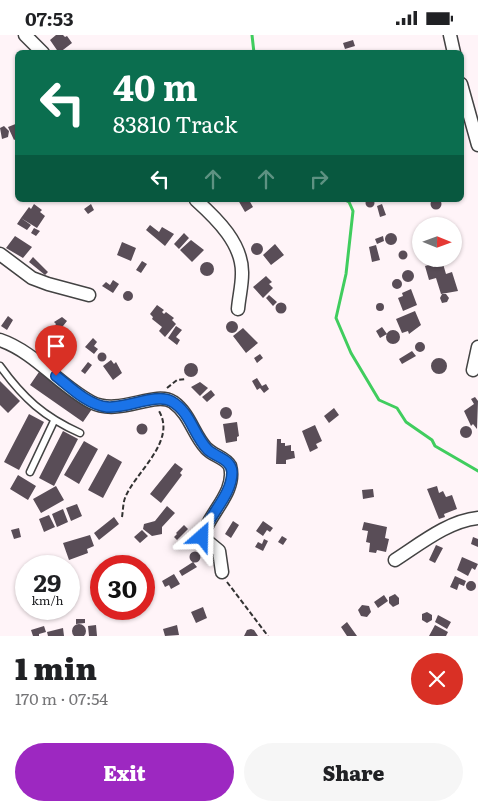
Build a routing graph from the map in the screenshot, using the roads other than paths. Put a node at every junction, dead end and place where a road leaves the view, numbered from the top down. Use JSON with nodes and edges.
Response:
{"nodes":[{"id":1,"x":26,"y":35,"type":"edge"},
{"id":2,"x":450,"y":35,"type":"edge"},
{"id":3,"x":40,"y":50,"type":"edge"},
{"id":4,"x":453,"y":50,"type":"edge"},
{"id":5,"x":464,"y":95,"type":"edge"},
{"id":6,"x":478,"y":145,"type":"edge"},
{"id":7,"x":198,"y":202,"type":"edge"},
{"id":8,"x":0,"y":254,"type":"edge"},
{"id":9,"x":89,"y":295,"type":"dead end"},
{"id":10,"x":238,"y":309,"type":"dead end"},
{"id":11,"x":0,"y":340,"type":"edge"},
{"id":12,"x":478,"y":347,"type":"edge"},
{"id":13,"x":0,"y":366,"type":"edge"},
{"id":14,"x":473,"y":370,"type":"dead end"},
{"id":15,"x":54,"y":421,"type":"junction"},
{"id":16,"x":80,"y":433,"type":"dead end"},
{"id":17,"x":30,"y":472,"type":"dead end"},
{"id":18,"x":478,"y":518,"type":"edge"},
{"id":19,"x":395,"y":561,"type":"dead end"},
{"id":20,"x":222,"y":572,"type":"road end"}],
"edges":[{"from":1,"to":3,"type":"street"},
{"from":2,"to":4,"type":"street"},
{"from":5,"to":6,"type":"street"},
{"from":7,"to":10,"type":"street"},
{"from":8,"to":9,"type":"street"},
{"from":11,"to":20,"type":"street"},
{"from":12,"to":14,"type":"street"},
{"from":13,"to":15,"type":"lane"},
{"from":15,"to":16,"type":"lane"},
{"from":15,"to":17,"type":"lane"},
{"from":18,"to":19,"type":"street"}]}
